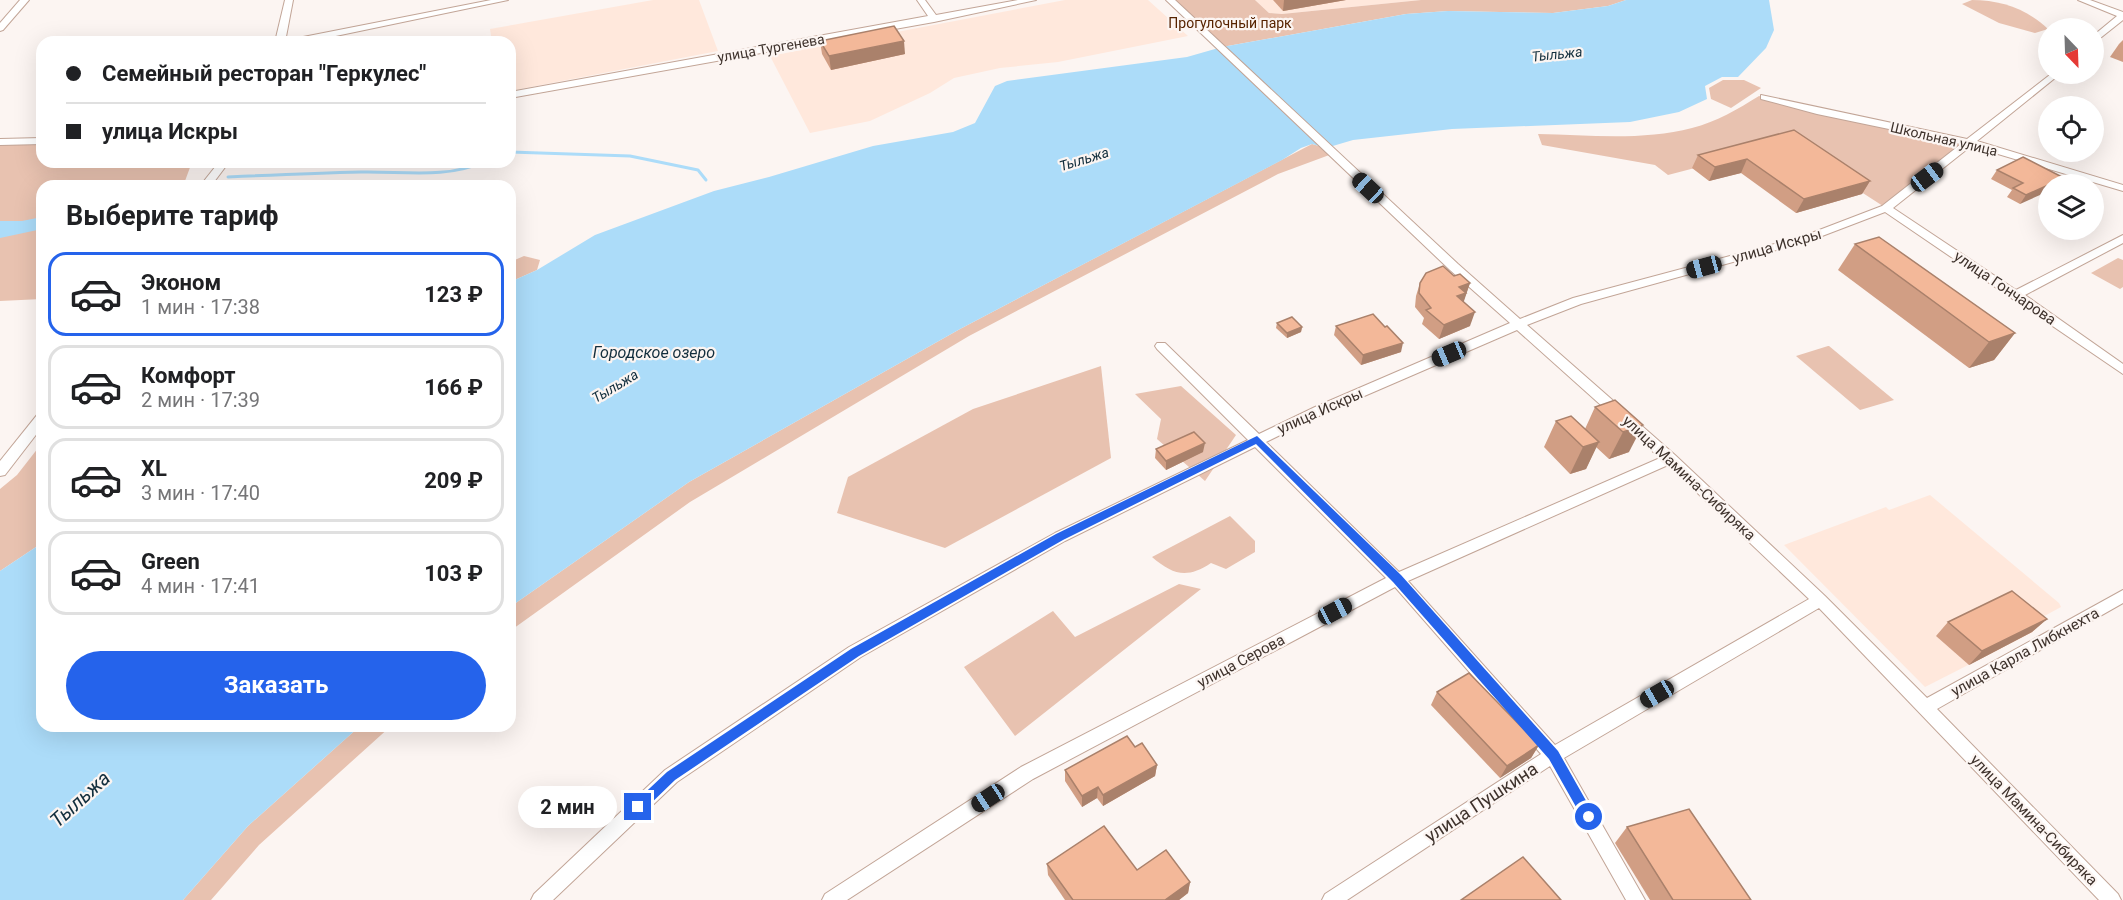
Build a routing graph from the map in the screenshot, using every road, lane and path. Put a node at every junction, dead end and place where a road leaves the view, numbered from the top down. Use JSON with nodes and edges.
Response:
{"nodes":[{"id":1,"x":25,"y":0,"type":"edge"},
{"id":2,"x":289,"y":0,"type":"edge"},
{"id":3,"x":504,"y":0,"type":"edge"},
{"id":4,"x":921,"y":0,"type":"edge"},
{"id":5,"x":1032,"y":0,"type":"edge"},
{"id":6,"x":1170,"y":0,"type":"edge"},
{"id":7,"x":2082,"y":0,"type":"edge"},
{"id":8,"x":2123,"y":15,"type":"edge"},
{"id":9,"x":934,"y":19,"type":"junction"},
{"id":10,"x":0,"y":28,"type":"edge"},
{"id":11,"x":2104,"y":31,"type":"edge"},
{"id":12,"x":281,"y":36,"type":"edge"},
{"id":13,"x":323,"y":36,"type":"edge"},
{"id":14,"x":2044,"y":84,"type":"edge"},
{"id":15,"x":516,"y":94,"type":"edge"},
{"id":16,"x":1764,"y":97,"type":"dead end"},
{"id":17,"x":36,"y":141,"type":"edge"},
{"id":18,"x":0,"y":142,"type":"edge"},
{"id":19,"x":1971,"y":143,"type":"junction"},
{"id":20,"x":219,"y":168,"type":"edge"},
{"id":21,"x":210,"y":180,"type":"edge"},
{"id":22,"x":2123,"y":188,"type":"edge"},
{"id":23,"x":1886,"y":208,"type":"junction"},
{"id":24,"x":2123,"y":238,"type":"edge"},
{"id":25,"x":2016,"y":295,"type":"junction"},
{"id":26,"x":1519,"y":324,"type":"junction"},
{"id":27,"x":1161,"y":345,"type":"dead end"},
{"id":28,"x":2123,"y":370,"type":"edge"},
{"id":29,"x":36,"y":426,"type":"edge"},
{"id":30,"x":1257,"y":440,"type":"junction"},
{"id":31,"x":1670,"y":459,"type":"junction"},
{"id":32,"x":0,"y":471,"type":"edge"},
{"id":33,"x":1397,"y":579,"type":"junction"},
{"id":34,"x":2123,"y":596,"type":"edge"},
{"id":35,"x":1820,"y":600,"type":"junction"},
{"id":36,"x":1926,"y":707,"type":"junction"},
{"id":37,"x":1553,"y":755,"type":"junction"},
{"id":38,"x":540,"y":900,"type":"edge"},
{"id":39,"x":831,"y":900,"type":"edge"},
{"id":40,"x":1331,"y":900,"type":"edge"},
{"id":41,"x":1636,"y":900,"type":"edge"},
{"id":42,"x":2112,"y":900,"type":"edge"}],
"edges":[{"from":1,"to":10,"type":"street"},
{"from":2,"to":12,"type":"street"},
{"from":3,"to":13,"type":"street"},
{"from":4,"to":9,"type":"street"},
{"from":5,"to":9,"type":"street","name":"улица Тургенева"},
{"from":6,"to":26,"type":"street","name":"улица Мамина-Сибиряка"},
{"from":7,"to":8,"type":"street"},
{"from":8,"to":11,"type":"street"},
{"from":9,"to":15,"type":"street","name":"улица Тургенева"},
{"from":14,"to":19,"type":"street","name":"улица Искры"},
{"from":16,"to":19,"type":"street","name":"Школьная улица"},
{"from":17,"to":18,"type":"street"},
{"from":19,"to":22,"type":"street","name":"Школьная улица"},
{"from":19,"to":23,"type":"street","name":"улица Искры"},
{"from":20,"to":21,"type":"street"},
{"from":23,"to":25,"type":"street","name":"улица Гончарова"},
{"from":23,"to":26,"type":"street","name":"улица Искры"},
{"from":24,"to":25,"type":"street"},
{"from":25,"to":28,"type":"street","name":"улица Гончарова"},
{"from":26,"to":30,"type":"street","name":"улица Искры"},
{"from":26,"to":31,"type":"street","name":"улица Мамина-Сибиряка"},
{"from":27,"to":30,"type":"street"},
{"from":29,"to":32,"type":"street"},
{"from":30,"to":33,"type":"street"},
{"from":30,"to":38,"type":"street","name":"улица Искры"},
{"from":31,"to":33,"type":"street","name":"улица Серова"},
{"from":31,"to":35,"type":"street","name":"улица Мамина-Сибиряка"},
{"from":33,"to":37,"type":"street"},
{"from":33,"to":39,"type":"street","name":"улица Серова"},
{"from":34,"to":36,"type":"street","name":"улица Карла Либкнехта"},
{"from":35,"to":36,"type":"street","name":"улица Мамина-Сибиряка"},
{"from":35,"to":37,"type":"street","name":"улица Пушкина"},
{"from":36,"to":42,"type":"street","name":"улица Мамина-Сибиряка"},
{"from":37,"to":40,"type":"street","name":"улица Пушкина"},
{"from":37,"to":41,"type":"street"}]}
